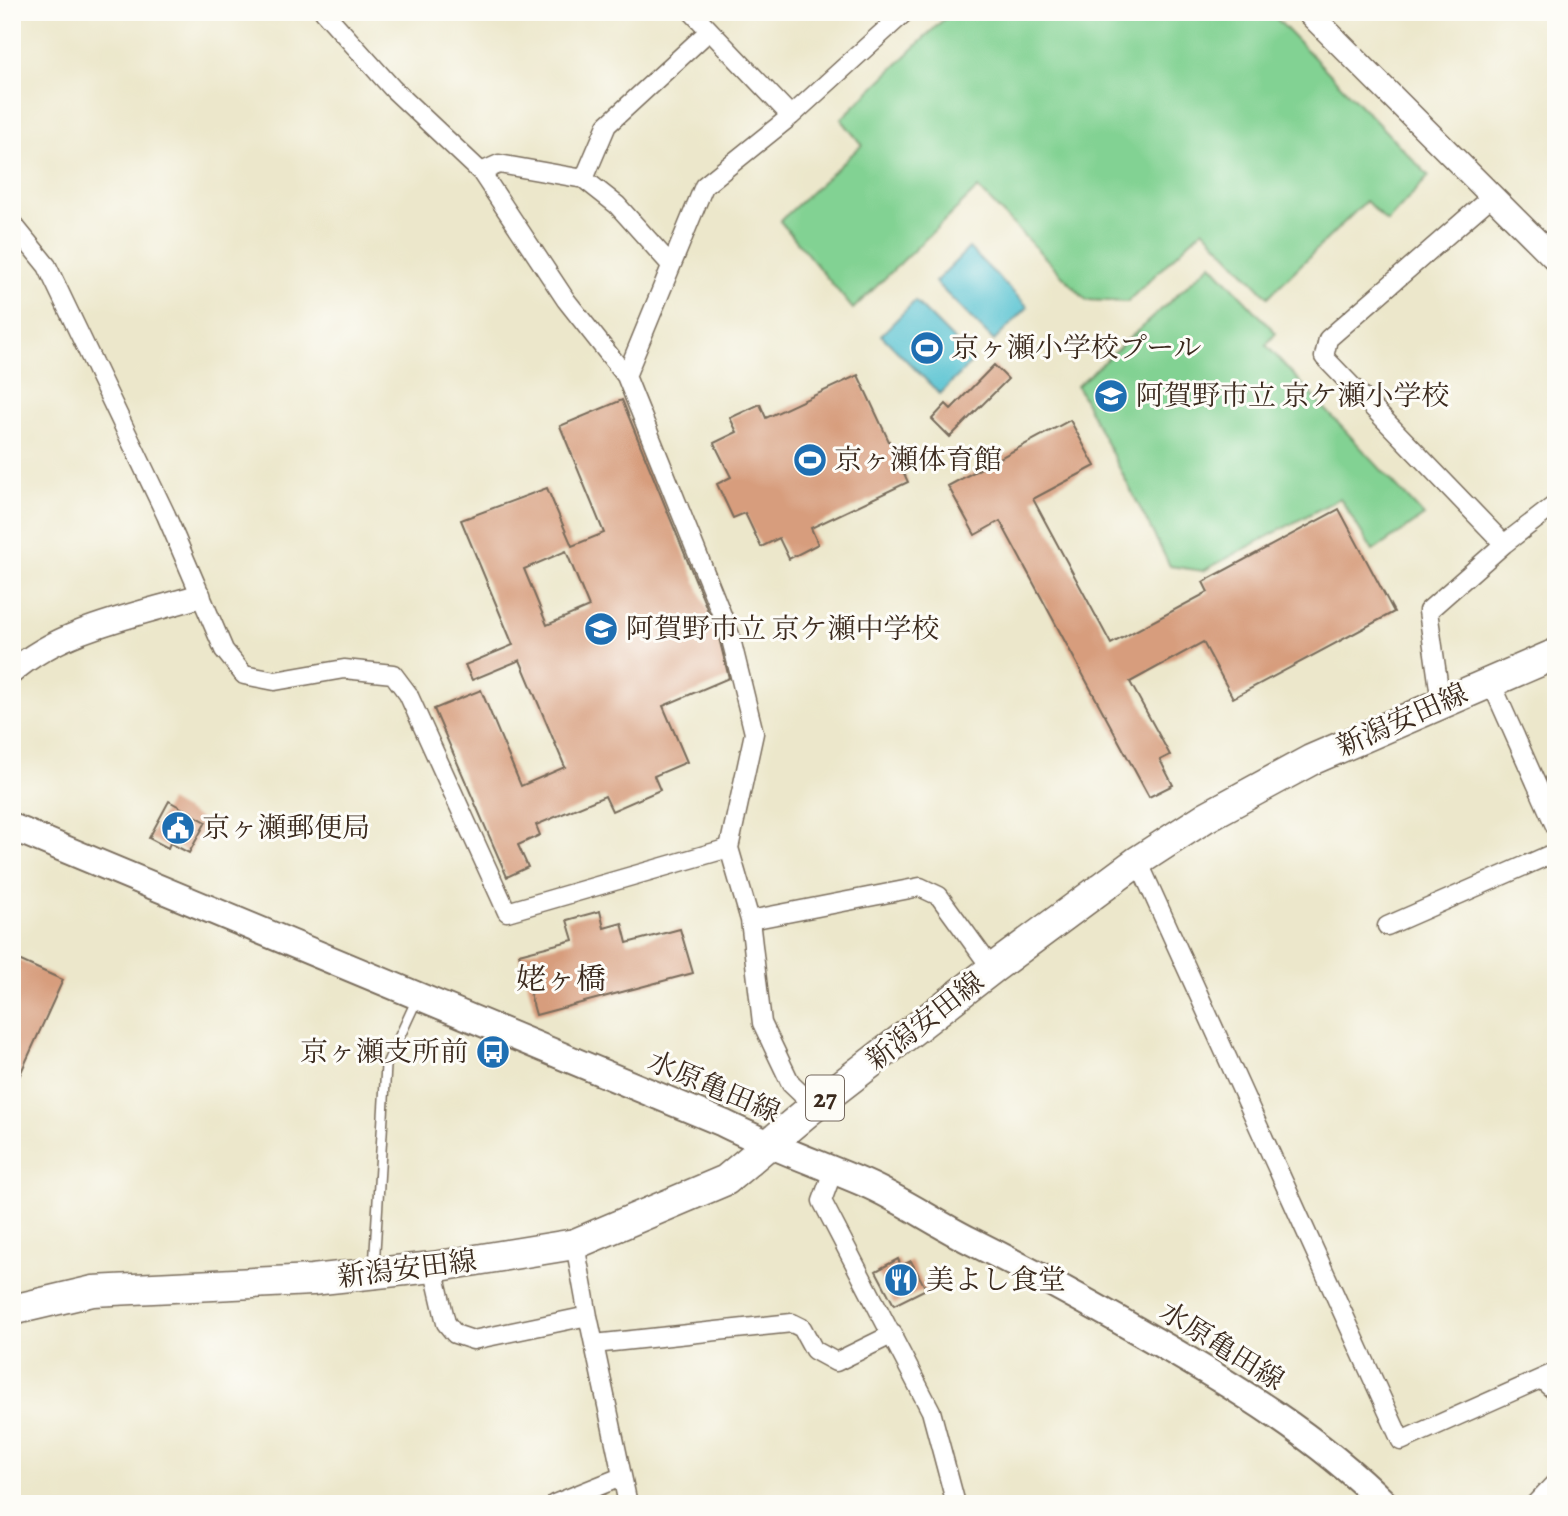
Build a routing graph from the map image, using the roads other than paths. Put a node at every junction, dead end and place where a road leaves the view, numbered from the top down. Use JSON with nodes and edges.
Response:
{"nodes":[{"id":1,"x":324,"y":12,"type":"edge"},
{"id":2,"x":692,"y":12,"type":"edge"},
{"id":3,"x":1308,"y":12,"type":"edge"},
{"id":4,"x":894,"y":16,"type":"edge"},
{"id":5,"x":709,"y":30,"type":"junction"},
{"id":6,"x":791,"y":116,"type":"junction"},
{"id":7,"x":481,"y":172,"type":"junction"},
{"id":8,"x":584,"y":179,"type":"junction"},
{"id":9,"x":1491,"y":197,"type":"junction"},
{"id":10,"x":12,"y":223,"type":"edge"},
{"id":11,"x":1556,"y":260,"type":"edge"},
{"id":12,"x":671,"y":265,"type":"junction"},
{"id":13,"x":626,"y":376,"type":"junction"},
{"id":14,"x":1556,"y":503,"type":"edge"},
{"id":15,"x":1504,"y":544,"type":"junction"},
{"id":16,"x":200,"y":596,"type":"junction"},
{"id":17,"x":1556,"y":653,"type":"edge"},
{"id":18,"x":12,"y":672,"type":"edge"},
{"id":19,"x":1490,"y":680,"type":"junction"},
{"id":20,"x":1441,"y":703,"type":"junction"},
{"id":21,"x":12,"y":827,"type":"edge"},
{"id":22,"x":1556,"y":828,"type":"edge"},
{"id":23,"x":729,"y":848,"type":"junction"},
{"id":24,"x":1556,"y":852,"type":"edge"},
{"id":25,"x":1138,"y":861,"type":"junction"},
{"id":26,"x":750,"y":920,"type":"junction"},
{"id":27,"x":1387,"y":926,"type":"dead end"},
{"id":28,"x":992,"y":969,"type":"junction"},
{"id":29,"x":418,"y":997,"type":"junction"},
{"id":30,"x":814,"y":1107,"type":"junction"},
{"id":31,"x":768,"y":1146,"type":"junction"},
{"id":32,"x":833,"y":1171,"type":"junction"},
{"id":33,"x":575,"y":1244,"type":"junction"},
{"id":34,"x":433,"y":1267,"type":"junction"},
{"id":35,"x":374,"y":1273,"type":"junction"},
{"id":36,"x":12,"y":1310,"type":"edge"},
{"id":37,"x":588,"y":1316,"type":"junction"},
{"id":38,"x":892,"y":1334,"type":"junction"},
{"id":39,"x":594,"y":1344,"type":"junction"},
{"id":40,"x":1548,"y":1375,"type":"edge"},
{"id":41,"x":1556,"y":1391,"type":"edge"},
{"id":42,"x":621,"y":1477,"type":"junction"},
{"id":43,"x":1556,"y":1482,"type":"edge"},
{"id":44,"x":554,"y":1504,"type":"edge"},
{"id":45,"x":628,"y":1504,"type":"edge"},
{"id":46,"x":956,"y":1504,"type":"edge"},
{"id":47,"x":1385,"y":1504,"type":"edge"},
{"id":48,"x":1535,"y":1504,"type":"edge"}],
"edges":[{"from":1,"to":7,"type":"street"},
{"from":2,"to":5,"type":"street"},
{"from":3,"to":9,"type":"street"},
{"from":4,"to":6,"type":"street"},
{"from":5,"to":6,"type":"street"},
{"from":5,"to":8,"type":"street"},
{"from":6,"to":12,"type":"street"},
{"from":7,"to":8,"type":"street"},
{"from":7,"to":13,"type":"street"},
{"from":8,"to":12,"type":"street"},
{"from":9,"to":11,"type":"street"},
{"from":9,"to":15,"type":"street"},
{"from":10,"to":16,"type":"street"},
{"from":12,"to":13,"type":"street"},
{"from":13,"to":23,"type":"street"},
{"from":14,"to":15,"type":"street"},
{"from":15,"to":20,"type":"street"},
{"from":16,"to":18,"type":"street"},
{"from":16,"to":23,"type":"street"},
{"from":17,"to":19,"type":"main road","name":"新潟安田線","number":"27"},
{"from":19,"to":20,"type":"main road","name":"新潟安田線","number":"27"},
{"from":19,"to":22,"type":"street"},
{"from":20,"to":25,"type":"main road","name":"新潟安田線","number":"27"},
{"from":21,"to":29,"type":"main road","name":"水原亀田線"},
{"from":23,"to":26,"type":"street"},
{"from":24,"to":27,"type":"street"},
{"from":25,"to":28,"type":"main road","name":"新潟安田線","number":"27"},
{"from":25,"to":40,"type":"street"},
{"from":26,"to":28,"type":"street"},
{"from":26,"to":30,"type":"street"},
{"from":28,"to":30,"type":"main road","name":"新潟安田線","number":"27"},
{"from":29,"to":31,"type":"main road","name":"水原亀田線"},
{"from":29,"to":35,"type":"lane"},
{"from":30,"to":31,"type":"main road","name":"新潟安田線","number":"27"},
{"from":31,"to":32,"type":"main road","name":"水原亀田線"},
{"from":31,"to":33,"type":"main road","name":"新潟安田線","number":"27"},
{"from":32,"to":38,"type":"street"},
{"from":32,"to":47,"type":"main road","name":"水原亀田線"},
{"from":33,"to":34,"type":"main road","name":"新潟安田線","number":"27"},
{"from":33,"to":37,"type":"street"},
{"from":34,"to":35,"type":"main road","name":"新潟安田線","number":"27"},
{"from":34,"to":37,"type":"street"},
{"from":35,"to":36,"type":"main road","name":"新潟安田線","number":"27"},
{"from":37,"to":39,"type":"street"},
{"from":38,"to":39,"type":"street"},
{"from":38,"to":46,"type":"street"},
{"from":39,"to":42,"type":"street"},
{"from":40,"to":41,"type":"street"},
{"from":42,"to":44,"type":"street"},
{"from":42,"to":45,"type":"street"},
{"from":43,"to":48,"type":"street"}]}
